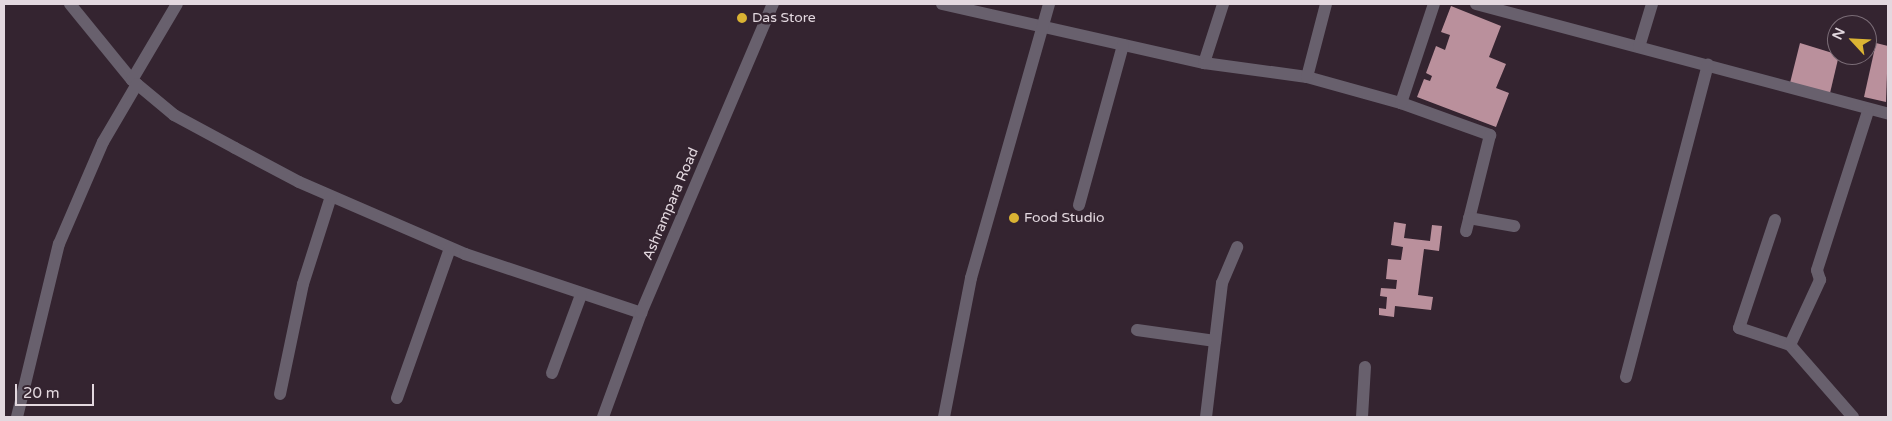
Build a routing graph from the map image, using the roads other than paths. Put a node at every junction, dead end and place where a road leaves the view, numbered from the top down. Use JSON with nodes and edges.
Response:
{"nodes":[{"id":1,"x":70,"y":4,"type":"edge"},
{"id":2,"x":177,"y":4,"type":"edge"},
{"id":3,"x":773,"y":4,"type":"edge"},
{"id":4,"x":942,"y":4,"type":"edge"},
{"id":5,"x":1049,"y":4,"type":"edge"},
{"id":6,"x":1223,"y":4,"type":"edge"},
{"id":7,"x":1326,"y":4,"type":"edge"},
{"id":8,"x":1434,"y":4,"type":"edge"},
{"id":9,"x":1476,"y":4,"type":"edge"},
{"id":10,"x":1652,"y":4,"type":"edge"},
{"id":11,"x":1041,"y":28,"type":"junction"},
{"id":12,"x":1123,"y":45,"type":"junction"},
{"id":13,"x":1639,"y":46,"type":"junction"},
{"id":14,"x":1204,"y":63,"type":"junction"},
{"id":15,"x":1708,"y":65,"type":"junction"},
{"id":16,"x":1307,"y":77,"type":"junction"},
{"id":17,"x":134,"y":82,"type":"junction"},
{"id":18,"x":1401,"y":103,"type":"junction"},
{"id":19,"x":1868,"y":111,"type":"junction"},
{"id":20,"x":1888,"y":114,"type":"edge"},
{"id":21,"x":331,"y":196,"type":"junction"},
{"id":22,"x":1079,"y":205,"type":"dead end"},
{"id":23,"x":1469,"y":218,"type":"junction"},
{"id":24,"x":1775,"y":220,"type":"dead end"},
{"id":25,"x":1514,"y":226,"type":"dead end"},
{"id":26,"x":1466,"y":231,"type":"dead end"},
{"id":27,"x":1237,"y":247,"type":"dead end"},
{"id":28,"x":450,"y":248,"type":"junction"},
{"id":29,"x":581,"y":295,"type":"junction"},
{"id":30,"x":641,"y":313,"type":"junction"},
{"id":31,"x":1137,"y":330,"type":"dead end"},
{"id":32,"x":1215,"y":341,"type":"junction"},
{"id":33,"x":1790,"y":345,"type":"junction"},
{"id":34,"x":1365,"y":367,"type":"dead end"},
{"id":35,"x":552,"y":373,"type":"dead end"},
{"id":36,"x":1626,"y":377,"type":"dead end"},
{"id":37,"x":280,"y":394,"type":"dead end"},
{"id":38,"x":398,"y":398,"type":"dead end"},
{"id":39,"x":17,"y":417,"type":"edge"},
{"id":40,"x":603,"y":417,"type":"edge"},
{"id":41,"x":944,"y":417,"type":"edge"},
{"id":42,"x":1206,"y":417,"type":"edge"},
{"id":43,"x":1362,"y":417,"type":"edge"},
{"id":44,"x":1853,"y":417,"type":"edge"}],
"edges":[{"from":1,"to":17,"type":"street"},
{"from":2,"to":17,"type":"street"},
{"from":3,"to":30,"type":"street","name":"Ashrampara Road"},
{"from":4,"to":11,"type":"street"},
{"from":5,"to":11,"type":"street"},
{"from":6,"to":14,"type":"street"},
{"from":7,"to":16,"type":"street"},
{"from":8,"to":18,"type":"street"},
{"from":9,"to":13,"type":"street"},
{"from":10,"to":13,"type":"street"},
{"from":11,"to":12,"type":"street"},
{"from":11,"to":41,"type":"street"},
{"from":12,"to":14,"type":"street"},
{"from":12,"to":22,"type":"street"},
{"from":13,"to":15,"type":"street"},
{"from":14,"to":16,"type":"street"},
{"from":15,"to":19,"type":"street"},
{"from":15,"to":36,"type":"street"},
{"from":16,"to":18,"type":"street"},
{"from":17,"to":21,"type":"street"},
{"from":17,"to":39,"type":"street"},
{"from":18,"to":23,"type":"street"},
{"from":19,"to":20,"type":"street"},
{"from":19,"to":33,"type":"street"},
{"from":21,"to":28,"type":"street"},
{"from":21,"to":37,"type":"street"},
{"from":23,"to":25,"type":"street"},
{"from":23,"to":26,"type":"street"},
{"from":24,"to":33,"type":"street"},
{"from":27,"to":32,"type":"street"},
{"from":28,"to":29,"type":"street"},
{"from":28,"to":38,"type":"street"},
{"from":29,"to":30,"type":"street"},
{"from":29,"to":35,"type":"street"},
{"from":30,"to":40,"type":"street","name":"Ashrampara Road"},
{"from":31,"to":32,"type":"street"},
{"from":32,"to":42,"type":"street"},
{"from":33,"to":44,"type":"street"},
{"from":34,"to":43,"type":"street"}]}
